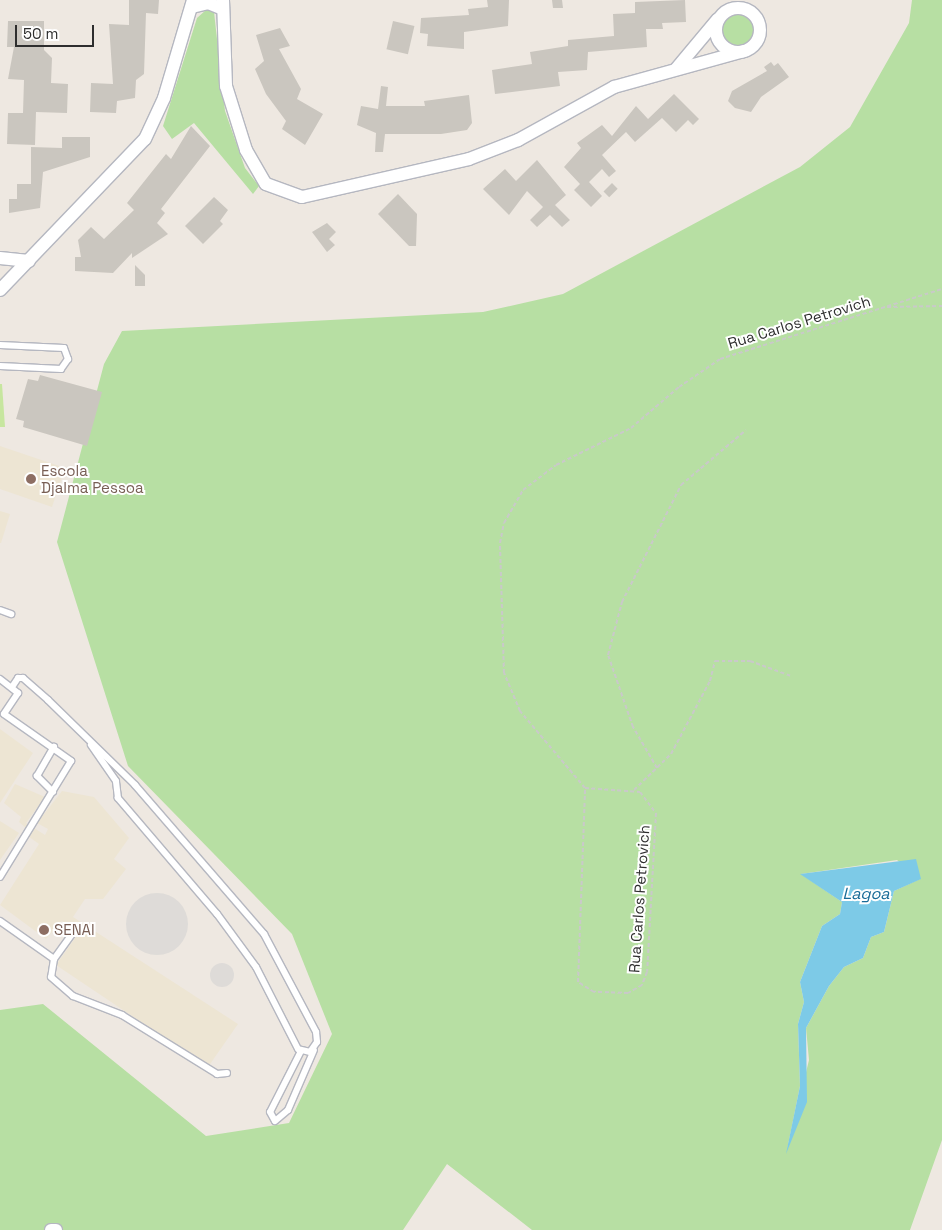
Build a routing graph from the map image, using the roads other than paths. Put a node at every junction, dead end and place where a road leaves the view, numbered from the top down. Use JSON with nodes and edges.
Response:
{"nodes":[{"id":1,"x":193,"y":3,"type":"edge"},
{"id":2,"x":223,"y":5,"type":"edge"},
{"id":3,"x":718,"y":18,"type":"junction"},
{"id":4,"x":744,"y":51,"type":"junction"},
{"id":5,"x":676,"y":69,"type":"junction"},
{"id":6,"x":0,"y":258,"type":"edge"},
{"id":7,"x":30,"y":260,"type":"junction"},
{"id":8,"x":0,"y":290,"type":"edge"},
{"id":9,"x":0,"y":345,"type":"edge"},
{"id":10,"x":0,"y":366,"type":"edge"},
{"id":11,"x":0,"y":610,"type":"edge"},
{"id":12,"x":11,"y":614,"type":"dead end"},
{"id":13,"x":0,"y":679,"type":"edge"},
{"id":14,"x":12,"y":688,"type":"junction"},
{"id":15,"x":91,"y":745,"type":"junction"},
{"id":16,"x":54,"y":747,"type":"junction"},
{"id":17,"x":52,"y":792,"type":"junction"},
{"id":18,"x":0,"y":877,"type":"edge"},
{"id":19,"x":0,"y":921,"type":"edge"},
{"id":20,"x":72,"y":933,"type":"dead end"},
{"id":21,"x":54,"y":959,"type":"junction"},
{"id":22,"x":317,"y":1042,"type":"junction"},
{"id":23,"x":301,"y":1051,"type":"junction"},
{"id":24,"x":227,"y":1073,"type":"dead end"},
{"id":25,"x":51,"y":1230,"type":"edge"},
{"id":26,"x":56,"y":1230,"type":"edge"}],
"edges":[{"from":1,"to":2,"type":"street"},
{"from":1,"to":7,"type":"street"},
{"from":2,"to":5,"type":"street"},
{"from":3,"to":4,"type":"street"},
{"from":3,"to":4,"type":"street"},
{"from":3,"to":5,"type":"street"},
{"from":4,"to":5,"type":"street"},
{"from":6,"to":7,"type":"street"},
{"from":7,"to":8,"type":"street"},
{"from":9,"to":10,"type":"lane"},
{"from":11,"to":12,"type":"lane"},
{"from":13,"to":14,"type":"lane"},
{"from":14,"to":15,"type":"lane"},
{"from":14,"to":16,"type":"lane"},
{"from":15,"to":22,"type":"lane"},
{"from":15,"to":23,"type":"lane"},
{"from":16,"to":17,"type":"lane"},
{"from":16,"to":17,"type":"lane"},
{"from":17,"to":18,"type":"lane"},
{"from":19,"to":21,"type":"lane"},
{"from":20,"to":21,"type":"lane"},
{"from":21,"to":24,"type":"lane"},
{"from":22,"to":23,"type":"lane"},
{"from":22,"to":23,"type":"lane"},
{"from":25,"to":26,"type":"street"}]}
